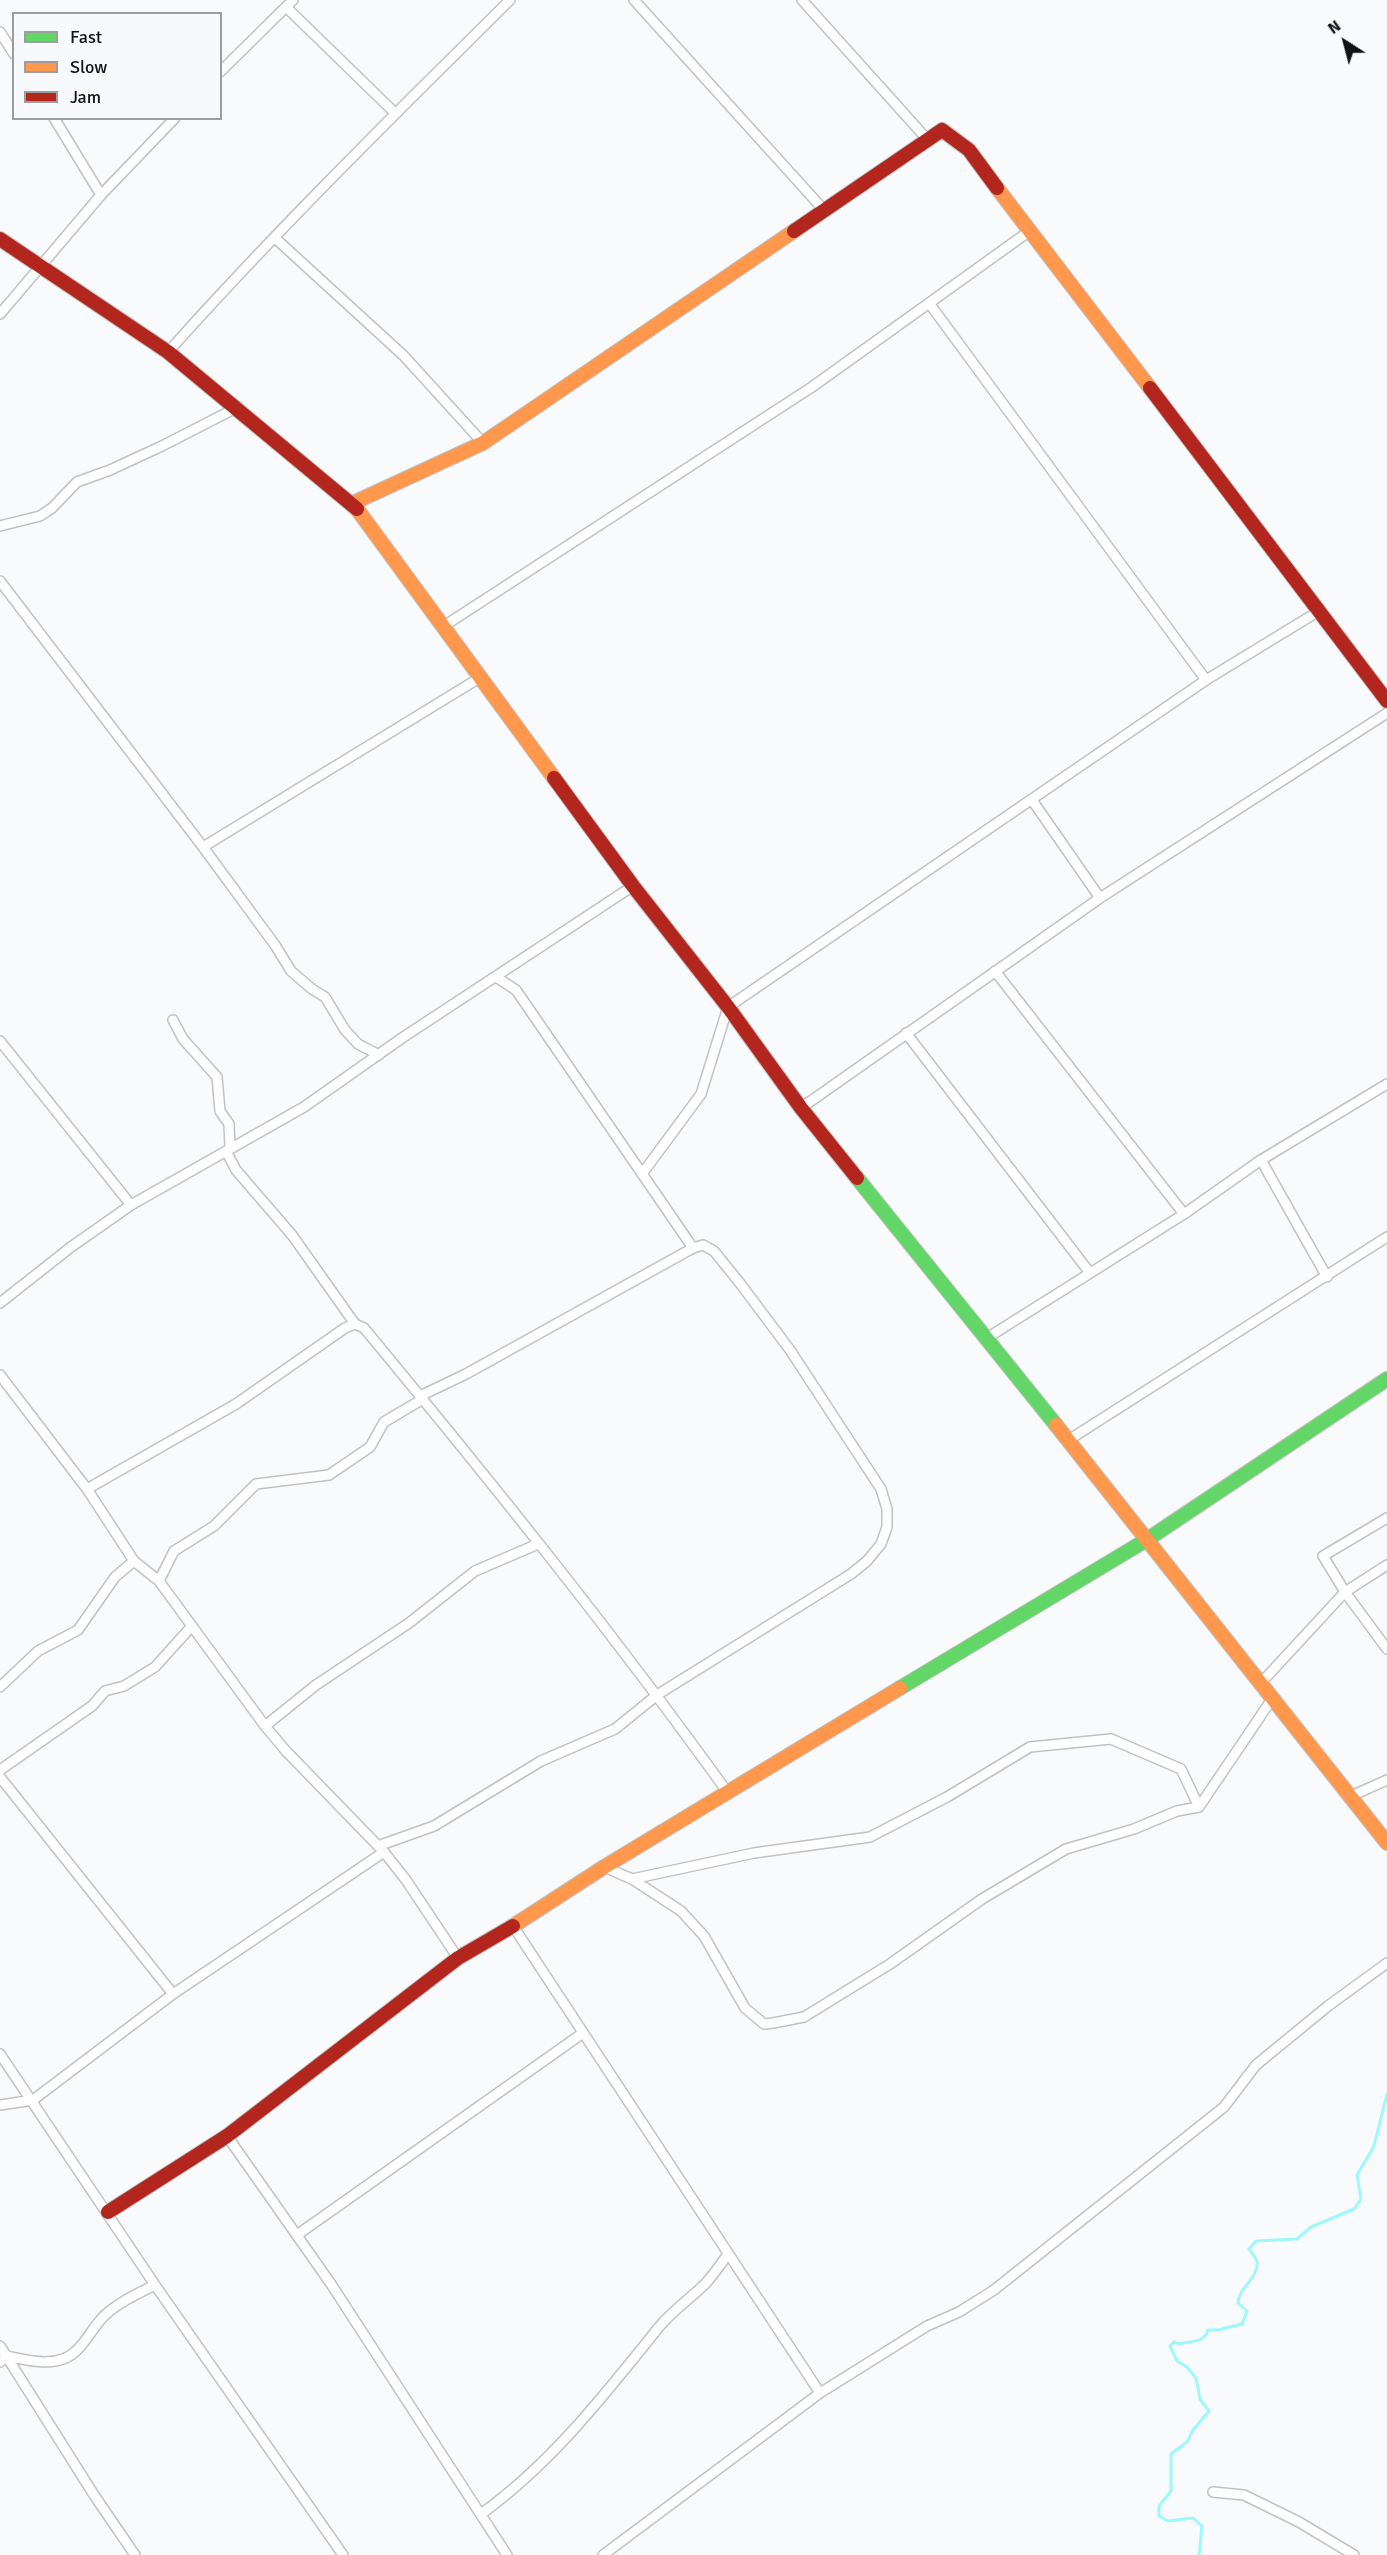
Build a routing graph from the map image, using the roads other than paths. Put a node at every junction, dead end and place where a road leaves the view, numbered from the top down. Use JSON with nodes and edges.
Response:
{"nodes":[{"id":1,"x":510,"y":0,"type":"edge"},
{"id":2,"x":634,"y":0,"type":"edge"},
{"id":3,"x":802,"y":0,"type":"edge"},
{"id":4,"x":289,"y":4,"type":"edge"},
{"id":5,"x":0,"y":32,"type":"edge"},
{"id":6,"x":12,"y":51,"type":"edge"},
{"id":7,"x":222,"y":70,"type":"edge"},
{"id":8,"x":396,"y":113,"type":"junction"},
{"id":9,"x":55,"y":120,"type":"edge"},
{"id":10,"x":172,"y":120,"type":"edge"},
{"id":11,"x":926,"y":138,"type":"junction"},
{"id":12,"x":101,"y":195,"type":"junction"},
{"id":13,"x":823,"y":209,"type":"junction"},
{"id":14,"x":1030,"y":231,"type":"junction"},
{"id":15,"x":275,"y":238,"type":"junction"},
{"id":16,"x":0,"y":240,"type":"edge"},
{"id":17,"x":39,"y":267,"type":"junction"},
{"id":18,"x":929,"y":303,"type":"junction"},
{"id":19,"x":0,"y":314,"type":"edge"},
{"id":20,"x":168,"y":352,"type":"junction"},
{"id":21,"x":238,"y":407,"type":"junction"},
{"id":22,"x":483,"y":442,"type":"junction"},
{"id":23,"x":353,"y":503,"type":"junction"},
{"id":24,"x":0,"y":526,"type":"edge"},
{"id":25,"x":0,"y":581,"type":"edge"},
{"id":26,"x":1319,"y":611,"type":"junction"},
{"id":27,"x":444,"y":626,"type":"junction"},
{"id":28,"x":481,"y":677,"type":"junction"},
{"id":29,"x":1206,"y":680,"type":"junction"},
{"id":30,"x":1387,"y":701,"type":"edge"},
{"id":31,"x":1387,"y":713,"type":"edge"},
{"id":32,"x":1032,"y":800,"type":"junction"},
{"id":33,"x":203,"y":847,"type":"junction"},
{"id":34,"x":633,"y":886,"type":"junction"},
{"id":35,"x":1100,"y":897,"type":"junction"},
{"id":36,"x":995,"y":971,"type":"junction"},
{"id":37,"x":496,"y":976,"type":"junction"},
{"id":38,"x":728,"y":1007,"type":"junction"},
{"id":39,"x":173,"y":1020,"type":"dead end"},
{"id":40,"x":906,"y":1033,"type":"junction"},
{"id":41,"x":0,"y":1041,"type":"edge"},
{"id":42,"x":379,"y":1054,"type":"junction"},
{"id":43,"x":1387,"y":1084,"type":"edge"},
{"id":44,"x":801,"y":1108,"type":"junction"},
{"id":45,"x":228,"y":1150,"type":"junction"},
{"id":46,"x":1261,"y":1160,"type":"junction"},
{"id":47,"x":642,"y":1174,"type":"junction"},
{"id":48,"x":131,"y":1205,"type":"junction"},
{"id":49,"x":1184,"y":1214,"type":"junction"},
{"id":50,"x":1387,"y":1237,"type":"edge"},
{"id":51,"x":693,"y":1248,"type":"junction"},
{"id":52,"x":1090,"y":1273,"type":"junction"},
{"id":53,"x":1327,"y":1277,"type":"junction"},
{"id":54,"x":0,"y":1303,"type":"edge"},
{"id":55,"x":355,"y":1324,"type":"junction"},
{"id":56,"x":987,"y":1338,"type":"junction"},
{"id":57,"x":0,"y":1375,"type":"edge"},
{"id":58,"x":1387,"y":1379,"type":"edge"},
{"id":59,"x":421,"y":1397,"type":"junction"},
{"id":60,"x":1067,"y":1441,"type":"junction"},
{"id":61,"x":87,"y":1490,"type":"junction"},
{"id":62,"x":1387,"y":1518,"type":"edge"},
{"id":63,"x":1148,"y":1539,"type":"junction"},
{"id":64,"x":538,"y":1544,"type":"junction"},
{"id":65,"x":134,"y":1561,"type":"junction"},
{"id":66,"x":1387,"y":1565,"type":"edge"},
{"id":67,"x":159,"y":1581,"type":"junction"},
{"id":68,"x":1345,"y":1592,"type":"junction"},
{"id":69,"x":191,"y":1627,"type":"junction"},
{"id":70,"x":1387,"y":1650,"type":"edge"},
{"id":71,"x":1260,"y":1684,"type":"junction"},
{"id":72,"x":0,"y":1687,"type":"edge"},
{"id":73,"x":657,"y":1695,"type":"junction"},
{"id":74,"x":1272,"y":1700,"type":"junction"},
{"id":75,"x":265,"y":1726,"type":"junction"},
{"id":76,"x":0,"y":1770,"type":"edge"},
{"id":77,"x":1,"y":1779,"type":"edge"},
{"id":78,"x":1387,"y":1780,"type":"edge"},
{"id":79,"x":728,"y":1793,"type":"junction"},
{"id":80,"x":1351,"y":1796,"type":"junction"},
{"id":81,"x":1199,"y":1807,"type":"junction"},
{"id":82,"x":1387,"y":1843,"type":"edge"},
{"id":83,"x":381,"y":1849,"type":"junction"},
{"id":84,"x":604,"y":1867,"type":"junction"},
{"id":85,"x":632,"y":1879,"type":"junction"},
{"id":86,"x":513,"y":1926,"type":"junction"},
{"id":87,"x":458,"y":1958,"type":"junction"},
{"id":88,"x":1387,"y":1963,"type":"edge"},
{"id":89,"x":173,"y":1994,"type":"junction"},
{"id":90,"x":583,"y":2033,"type":"junction"},
{"id":91,"x":0,"y":2054,"type":"edge"},
{"id":92,"x":33,"y":2100,"type":"junction"},
{"id":93,"x":0,"y":2105,"type":"edge"},
{"id":94,"x":227,"y":2136,"type":"junction"},
{"id":95,"x":108,"y":2212,"type":"junction"},
{"id":96,"x":297,"y":2235,"type":"junction"},
{"id":97,"x":728,"y":2254,"type":"junction"},
{"id":98,"x":155,"y":2285,"type":"junction"},
{"id":99,"x":0,"y":2346,"type":"edge"},
{"id":100,"x":4,"y":2359,"type":"edge"},
{"id":101,"x":820,"y":2393,"type":"junction"},
{"id":102,"x":1213,"y":2492,"type":"dead end"},
{"id":103,"x":481,"y":2514,"type":"junction"},
{"id":104,"x":135,"y":2555,"type":"edge"},
{"id":105,"x":343,"y":2555,"type":"edge"},
{"id":106,"x":507,"y":2555,"type":"edge"},
{"id":107,"x":603,"y":2555,"type":"edge"},
{"id":108,"x":1354,"y":2555,"type":"edge"}],
"edges":[{"from":1,"to":8,"type":"street"},
{"from":2,"to":13,"type":"street"},
{"from":3,"to":11,"type":"street"},
{"from":4,"to":7,"type":"street"},
{"from":4,"to":8,"type":"street"},
{"from":5,"to":6,"type":"street"},
{"from":8,"to":15,"type":"street"},
{"from":9,"to":12,"type":"street"},
{"from":10,"to":12,"type":"street"},
{"from":11,"to":13,"type":"street"},
{"from":11,"to":14,"type":"street"},
{"from":12,"to":17,"type":"street"},
{"from":13,"to":22,"type":"street"},
{"from":14,"to":18,"type":"street"},
{"from":14,"to":26,"type":"street"},
{"from":15,"to":20,"type":"street"},
{"from":15,"to":22,"type":"street"},
{"from":16,"to":17,"type":"street"},
{"from":17,"to":19,"type":"street"},
{"from":17,"to":20,"type":"street"},
{"from":18,"to":27,"type":"street"},
{"from":18,"to":29,"type":"street"},
{"from":20,"to":21,"type":"street"},
{"from":21,"to":23,"type":"street"},
{"from":21,"to":24,"type":"street"},
{"from":22,"to":23,"type":"street"},
{"from":23,"to":27,"type":"street"},
{"from":25,"to":33,"type":"street"},
{"from":26,"to":29,"type":"street"},
{"from":26,"to":30,"type":"street"},
{"from":27,"to":28,"type":"street"},
{"from":28,"to":33,"type":"street"},
{"from":28,"to":34,"type":"street"},
{"from":29,"to":32,"type":"street"},
{"from":31,"to":35,"type":"street"},
{"from":32,"to":35,"type":"street"},
{"from":32,"to":38,"type":"street"},
{"from":33,"to":42,"type":"street"},
{"from":34,"to":37,"type":"street"},
{"from":34,"to":38,"type":"street"},
{"from":35,"to":36,"type":"street"},
{"from":36,"to":40,"type":"street"},
{"from":36,"to":49,"type":"street"},
{"from":37,"to":42,"type":"street"},
{"from":37,"to":47,"type":"street"},
{"from":38,"to":44,"type":"street"},
{"from":38,"to":47,"type":"street"},
{"from":39,"to":45,"type":"street"},
{"from":40,"to":44,"type":"street"},
{"from":40,"to":52,"type":"street"},
{"from":41,"to":48,"type":"street"},
{"from":42,"to":45,"type":"street"},
{"from":43,"to":46,"type":"street"},
{"from":44,"to":56,"type":"street"},
{"from":45,"to":48,"type":"street"},
{"from":45,"to":55,"type":"street"},
{"from":46,"to":49,"type":"street"},
{"from":46,"to":53,"type":"street"},
{"from":47,"to":51,"type":"street"},
{"from":48,"to":54,"type":"street"},
{"from":49,"to":52,"type":"street"},
{"from":50,"to":53,"type":"street"},
{"from":51,"to":59,"type":"street"},
{"from":51,"to":73,"type":"street"},
{"from":52,"to":56,"type":"street"},
{"from":53,"to":60,"type":"street"},
{"from":55,"to":59,"type":"street"},
{"from":55,"to":61,"type":"street"},
{"from":56,"to":60,"type":"street"},
{"from":57,"to":61,"type":"street"},
{"from":58,"to":63,"type":"street"},
{"from":59,"to":64,"type":"street"},
{"from":59,"to":67,"type":"street"},
{"from":60,"to":63,"type":"street"},
{"from":61,"to":65,"type":"street"},
{"from":62,"to":68,"type":"street"},
{"from":63,"to":71,"type":"street"},
{"from":63,"to":79,"type":"street"},
{"from":64,"to":73,"type":"street"},
{"from":64,"to":75,"type":"street"},
{"from":65,"to":67,"type":"street"},
{"from":65,"to":72,"type":"street"},
{"from":66,"to":68,"type":"street"},
{"from":67,"to":69,"type":"street"},
{"from":68,"to":70,"type":"street"},
{"from":68,"to":71,"type":"street"},
{"from":69,"to":75,"type":"street"},
{"from":69,"to":76,"type":"street"},
{"from":71,"to":74,"type":"street"},
{"from":73,"to":79,"type":"street"},
{"from":73,"to":83,"type":"street"},
{"from":74,"to":80,"type":"street"},
{"from":74,"to":81,"type":"street"},
{"from":75,"to":83,"type":"street"},
{"from":77,"to":89,"type":"street"},
{"from":78,"to":80,"type":"street"},
{"from":79,"to":84,"type":"street"},
{"from":80,"to":82,"type":"street"},
{"from":81,"to":85,"type":"street"},
{"from":81,"to":85,"type":"street"},
{"from":83,"to":87,"type":"street"},
{"from":83,"to":89,"type":"street"},
{"from":84,"to":85,"type":"street"},
{"from":84,"to":86,"type":"street"},
{"from":86,"to":87,"type":"street"},
{"from":86,"to":90,"type":"street"},
{"from":87,"to":94,"type":"street"},
{"from":88,"to":101,"type":"street"},
{"from":89,"to":92,"type":"street"},
{"from":90,"to":96,"type":"street"},
{"from":90,"to":97,"type":"street"},
{"from":91,"to":92,"type":"street"},
{"from":92,"to":93,"type":"street"},
{"from":92,"to":95,"type":"street"},
{"from":94,"to":95,"type":"street"},
{"from":94,"to":96,"type":"street"},
{"from":95,"to":98,"type":"street"},
{"from":96,"to":103,"type":"street"},
{"from":97,"to":101,"type":"street"},
{"from":97,"to":103,"type":"street"},
{"from":98,"to":100,"type":"street"},
{"from":98,"to":105,"type":"street"},
{"from":99,"to":100,"type":"street"},
{"from":100,"to":104,"type":"street"},
{"from":101,"to":107,"type":"street"},
{"from":102,"to":108,"type":"street"},
{"from":103,"to":106,"type":"street"}]}
